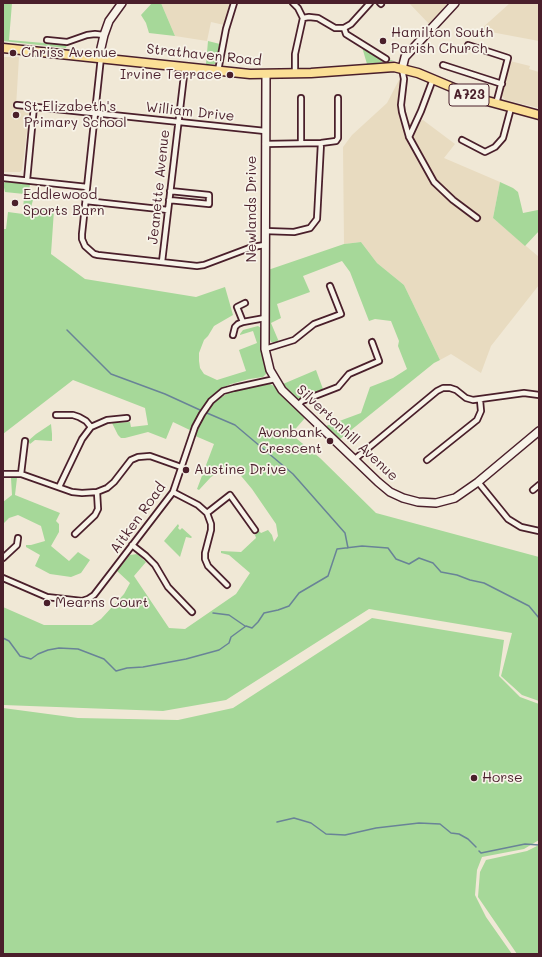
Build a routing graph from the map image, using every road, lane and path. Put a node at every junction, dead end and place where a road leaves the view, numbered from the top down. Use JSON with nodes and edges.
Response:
{"nodes":[{"id":1,"x":122,"y":3,"type":"edge"},
{"id":2,"x":234,"y":3,"type":"edge"},
{"id":3,"x":292,"y":3,"type":"edge"},
{"id":4,"x":370,"y":3,"type":"edge"},
{"id":5,"x":455,"y":3,"type":"edge"},
{"id":6,"x":303,"y":18,"type":"junction"},
{"id":7,"x":344,"y":28,"type":"junction"},
{"id":8,"x":104,"y":35,"type":"junction"},
{"id":9,"x":47,"y":40,"type":"dead end"},
{"id":10,"x":468,"y":45,"type":"dead end"},
{"id":11,"x":3,"y":48,"type":"edge"},
{"id":12,"x":101,"y":57,"type":"junction"},
{"id":13,"x":386,"y":59,"type":"dead end"},
{"id":14,"x":443,"y":65,"type":"dead end"},
{"id":15,"x":185,"y":67,"type":"junction"},
{"id":16,"x":402,"y":69,"type":"junction"},
{"id":17,"x":218,"y":70,"type":"junction"},
{"id":18,"x":295,"y":73,"type":"junction"},
{"id":19,"x":266,"y":74,"type":"junction"},
{"id":20,"x":433,"y":79,"type":"junction"},
{"id":21,"x":502,"y":84,"type":"junction"},
{"id":22,"x":301,"y":98,"type":"dead end"},
{"id":23,"x":338,"y":98,"type":"dead end"},
{"id":24,"x":17,"y":104,"type":"dead end"},
{"id":25,"x":496,"y":104,"type":"junction"},
{"id":26,"x":34,"y":106,"type":"junction"},
{"id":27,"x":511,"y":108,"type":"junction"},
{"id":28,"x":95,"y":113,"type":"junction"},
{"id":29,"x":539,"y":115,"type":"edge"},
{"id":30,"x":178,"y":122,"type":"junction"},
{"id":31,"x":265,"y":131,"type":"junction"},
{"id":32,"x":409,"y":137,"type":"junction"},
{"id":33,"x":462,"y":140,"type":"dead end"},
{"id":34,"x":301,"y":143,"type":"junction"},
{"id":35,"x":321,"y":143,"type":"junction"},
{"id":36,"x":265,"y":144,"type":"junction"},
{"id":37,"x":3,"y":178,"type":"edge"},
{"id":38,"x":27,"y":180,"type":"junction"},
{"id":39,"x":87,"y":187,"type":"junction"},
{"id":40,"x":170,"y":191,"type":"junction"},
{"id":41,"x":169,"y":200,"type":"junction"},
{"id":42,"x":86,"y":201,"type":"junction"},
{"id":43,"x":168,"y":210,"type":"junction"},
{"id":44,"x":477,"y":218,"type":"dead end"},
{"id":45,"x":265,"y":231,"type":"junction"},
{"id":46,"x":265,"y":245,"type":"junction"},
{"id":47,"x":162,"y":262,"type":"junction"},
{"id":48,"x":330,"y":286,"type":"dead end"},
{"id":49,"x":245,"y":303,"type":"dead end"},
{"id":50,"x":265,"y":318,"type":"junction"},
{"id":51,"x":243,"y":322,"type":"junction"},
{"id":52,"x":233,"y":335,"type":"dead end"},
{"id":53,"x":372,"y":342,"type":"dead end"},
{"id":54,"x":265,"y":347,"type":"junction"},
{"id":55,"x":275,"y":379,"type":"junction"},
{"id":56,"x":539,"y":395,"type":"edge"},
{"id":57,"x":480,"y":400,"type":"junction"},
{"id":58,"x":298,"y":405,"type":"junction"},
{"id":59,"x":56,"y":415,"type":"dead end"},
{"id":60,"x":127,"y":418,"type":"dead end"},
{"id":61,"x":91,"y":427,"type":"junction"},
{"id":62,"x":539,"y":431,"type":"edge"},
{"id":63,"x":25,"y":442,"type":"dead end"},
{"id":64,"x":355,"y":459,"type":"junction"},
{"id":65,"x":428,"y":460,"type":"dead end"},
{"id":66,"x":182,"y":467,"type":"junction"},
{"id":67,"x":3,"y":474,"type":"edge"},
{"id":68,"x":21,"y":474,"type":"junction"},
{"id":69,"x":478,"y":482,"type":"junction"},
{"id":70,"x":539,"y":486,"type":"edge"},
{"id":71,"x":59,"y":487,"type":"junction"},
{"id":72,"x":534,"y":490,"type":"dead end"},
{"id":73,"x":97,"y":492,"type":"junction"},
{"id":74,"x":173,"y":492,"type":"junction"},
{"id":75,"x":207,"y":512,"type":"junction"},
{"id":76,"x":255,"y":530,"type":"dead end"},
{"id":77,"x":539,"y":531,"type":"edge"},
{"id":78,"x":75,"y":534,"type":"dead end"},
{"id":79,"x":18,"y":538,"type":"dead end"},
{"id":80,"x":132,"y":545,"type":"junction"},
{"id":81,"x":3,"y":558,"type":"edge"},
{"id":82,"x":3,"y":578,"type":"edge"},
{"id":83,"x":227,"y":585,"type":"dead end"},
{"id":84,"x":192,"y":612,"type":"dead end"}],
"edges":[{"from":1,"to":8,"type":"street"},
{"from":2,"to":17,"type":"street"},
{"from":3,"to":6,"type":"street"},
{"from":4,"to":7,"type":"street"},
{"from":5,"to":16,"type":"street"},
{"from":6,"to":7,"type":"street"},
{"from":6,"to":18,"type":"street"},
{"from":7,"to":13,"type":"street"},
{"from":8,"to":9,"type":"street"},
{"from":8,"to":12,"type":"street"},
{"from":10,"to":21,"type":"street"},
{"from":11,"to":12,"type":"main road","name":"Strathaven Road","number":"A723"},
{"from":12,"to":15,"type":"main road","name":"Strathaven Road","number":"A723"},
{"from":12,"to":28,"type":"street"},
{"from":14,"to":21,"type":"street"},
{"from":15,"to":17,"type":"main road","name":"Strathaven Road","number":"A723"},
{"from":15,"to":30,"type":"street","name":"Jeanette Avenue"},
{"from":16,"to":18,"type":"main road","name":"Strathaven Road","number":"A723"},
{"from":16,"to":20,"type":"main road","number":"A723"},
{"from":16,"to":32,"type":"street"},
{"from":17,"to":19,"type":"main road","name":"Strathaven Road","number":"A723"},
{"from":18,"to":19,"type":"main road","name":"Strathaven Road","number":"A723"},
{"from":19,"to":31,"type":"street","name":"Newlands Drive"},
{"from":20,"to":25,"type":"main road","number":"A723"},
{"from":20,"to":32,"type":"street"},
{"from":21,"to":25,"type":"street"},
{"from":22,"to":34,"type":"street"},
{"from":23,"to":35,"type":"street"},
{"from":24,"to":26,"type":"street","name":"William Drive"},
{"from":25,"to":27,"type":"main road","number":"A723"},
{"from":26,"to":28,"type":"street","name":"William Drive"},
{"from":26,"to":38,"type":"street"},
{"from":27,"to":29,"type":"main road","number":"A723"},
{"from":27,"to":33,"type":"street"},
{"from":28,"to":30,"type":"street","name":"William Drive"},
{"from":28,"to":39,"type":"street"},
{"from":30,"to":31,"type":"street","name":"William Drive"},
{"from":30,"to":40,"type":"street","name":"Jeanette Avenue"},
{"from":31,"to":36,"type":"street","name":"Newlands Drive"},
{"from":32,"to":44,"type":"street"},
{"from":34,"to":35,"type":"street"},
{"from":34,"to":36,"type":"street"},
{"from":35,"to":45,"type":"street"},
{"from":36,"to":45,"type":"street","name":"Newlands Drive"},
{"from":37,"to":38,"type":"street"},
{"from":38,"to":39,"type":"street"},
{"from":39,"to":42,"type":"street"},
{"from":40,"to":41,"type":"street","name":"Jeanette Avenue"},
{"from":40,"to":41,"type":"street"},
{"from":41,"to":43,"type":"street","name":"Jeanette Avenue"},
{"from":42,"to":43,"type":"street"},
{"from":42,"to":47,"type":"street"},
{"from":43,"to":47,"type":"street","name":"Jeanette Avenue"},
{"from":45,"to":46,"type":"street","name":"Newlands Drive"},
{"from":46,"to":47,"type":"street"},
{"from":46,"to":50,"type":"street","name":"Newlands Drive"},
{"from":48,"to":54,"type":"street"},
{"from":49,"to":51,"type":"street"},
{"from":50,"to":51,"type":"street"},
{"from":50,"to":54,"type":"street","name":"Newlands Drive"},
{"from":51,"to":52,"type":"street"},
{"from":53,"to":58,"type":"street"},
{"from":54,"to":55,"type":"street","name":"Silvertonhill Avenue"},
{"from":55,"to":58,"type":"street","name":"Silvertonhill Avenue"},
{"from":55,"to":66,"type":"street","name":"Aitken Road"},
{"from":56,"to":57,"type":"street"},
{"from":57,"to":64,"type":"street"},
{"from":57,"to":65,"type":"street"},
{"from":58,"to":64,"type":"street","name":"Silvertonhill Avenue"},
{"from":59,"to":61,"type":"street"},
{"from":60,"to":61,"type":"street"},
{"from":61,"to":71,"type":"street"},
{"from":62,"to":69,"type":"street","name":"Silvertonhill Avenue"},
{"from":63,"to":68,"type":"street"},
{"from":64,"to":69,"type":"street","name":"Silvertonhill Avenue"},
{"from":66,"to":73,"type":"street"},
{"from":66,"to":74,"type":"street","name":"Aitken Road"},
{"from":67,"to":68,"type":"street"},
{"from":68,"to":71,"type":"street"},
{"from":69,"to":77,"type":"street"},
{"from":70,"to":72,"type":"street"},
{"from":71,"to":73,"type":"street"},
{"from":73,"to":78,"type":"street"},
{"from":74,"to":75,"type":"street"},
{"from":74,"to":80,"type":"street","name":"Aitken Road"},
{"from":75,"to":76,"type":"street"},
{"from":75,"to":83,"type":"street"},
{"from":79,"to":81,"type":"street"},
{"from":80,"to":82,"type":"street","name":"Aitken Road"},
{"from":80,"to":84,"type":"street"}]}
